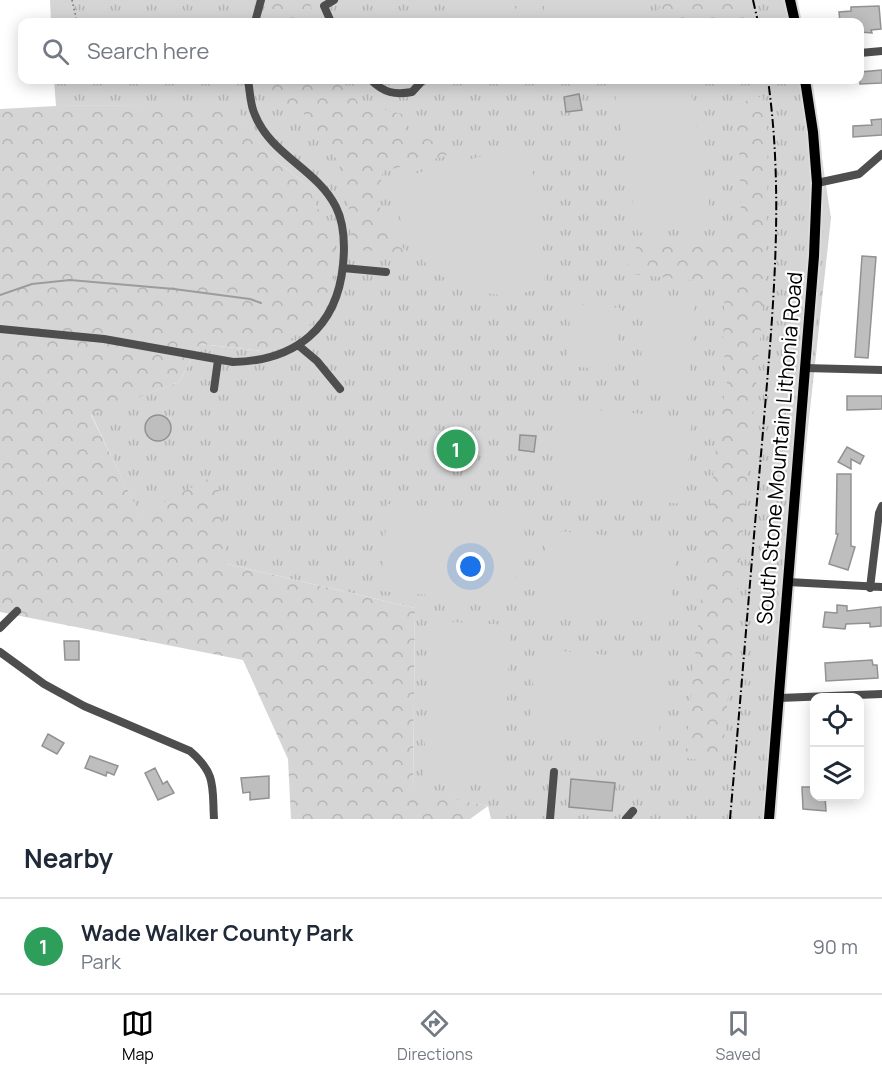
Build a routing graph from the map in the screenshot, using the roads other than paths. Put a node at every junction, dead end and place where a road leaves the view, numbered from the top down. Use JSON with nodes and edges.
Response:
{"nodes":[{"id":1,"x":261,"y":0,"type":"edge"},
{"id":2,"x":334,"y":0,"type":"edge"},
{"id":3,"x":790,"y":0,"type":"edge"},
{"id":4,"x":256,"y":18,"type":"edge"},
{"id":5,"x":329,"y":18,"type":"edge"},
{"id":6,"x":794,"y":18,"type":"edge"},
{"id":7,"x":882,"y":51,"type":"edge"},
{"id":8,"x":864,"y":53,"type":"edge"},
{"id":9,"x":249,"y":84,"type":"edge"},
{"id":10,"x":375,"y":84,"type":"edge"},
{"id":11,"x":419,"y":84,"type":"edge"},
{"id":12,"x":806,"y":84,"type":"edge"},
{"id":13,"x":882,"y":154,"type":"edge"},
{"id":14,"x":816,"y":183,"type":"junction"},
{"id":15,"x":343,"y":268,"type":"junction"},
{"id":16,"x":386,"y":272,"type":"dead end"},
{"id":17,"x":0,"y":329,"type":"edge"},
{"id":18,"x":298,"y":345,"type":"junction"},
{"id":19,"x":218,"y":360,"type":"junction"},
{"id":20,"x":805,"y":368,"type":"junction"},
{"id":21,"x":882,"y":370,"type":"edge"},
{"id":22,"x":214,"y":389,"type":"dead end"},
{"id":23,"x":339,"y":389,"type":"dead end"},
{"id":24,"x":882,"y":506,"type":"edge"},
{"id":25,"x":789,"y":582,"type":"junction"},
{"id":26,"x":870,"y":588,"type":"junction"},
{"id":27,"x":882,"y":588,"type":"edge"},
{"id":28,"x":17,"y":611,"type":"dead end"},
{"id":29,"x":0,"y":628,"type":"edge"},
{"id":30,"x":0,"y":652,"type":"edge"},
{"id":31,"x":882,"y":694,"type":"edge"},
{"id":32,"x":779,"y":698,"type":"junction"},
{"id":33,"x":554,"y":772,"type":"dead end"},
{"id":34,"x":633,"y":812,"type":"dead end"},
{"id":35,"x":214,"y":819,"type":"edge"},
{"id":36,"x":550,"y":819,"type":"edge"},
{"id":37,"x":626,"y":819,"type":"edge"},
{"id":38,"x":769,"y":819,"type":"edge"}],
"edges":[{"from":1,"to":4,"type":"street"},
{"from":2,"to":5,"type":"street"},
{"from":3,"to":6,"type":"main road"},
{"from":7,"to":8,"type":"street"},
{"from":9,"to":15,"type":"street"},
{"from":10,"to":11,"type":"street"},
{"from":12,"to":14,"type":"main road","name":"South Stone Mountain Lithonia Road"},
{"from":13,"to":14,"type":"street"},
{"from":14,"to":20,"type":"main road","name":"South Stone Mountain Lithonia Road"},
{"from":15,"to":16,"type":"street"},
{"from":15,"to":18,"type":"street"},
{"from":17,"to":19,"type":"street"},
{"from":18,"to":19,"type":"street"},
{"from":18,"to":23,"type":"street"},
{"from":19,"to":22,"type":"street"},
{"from":20,"to":21,"type":"street"},
{"from":20,"to":25,"type":"main road","name":"South Stone Mountain Lithonia Road"},
{"from":24,"to":26,"type":"street"},
{"from":25,"to":26,"type":"street"},
{"from":25,"to":32,"type":"main road","name":"South Stone Mountain Lithonia Road"},
{"from":26,"to":27,"type":"street"},
{"from":28,"to":29,"type":"street"},
{"from":30,"to":35,"type":"street"},
{"from":31,"to":32,"type":"street"},
{"from":32,"to":38,"type":"main road","name":"South Stone Mountain Lithonia Road"},
{"from":33,"to":36,"type":"street"},
{"from":34,"to":37,"type":"street"}]}
